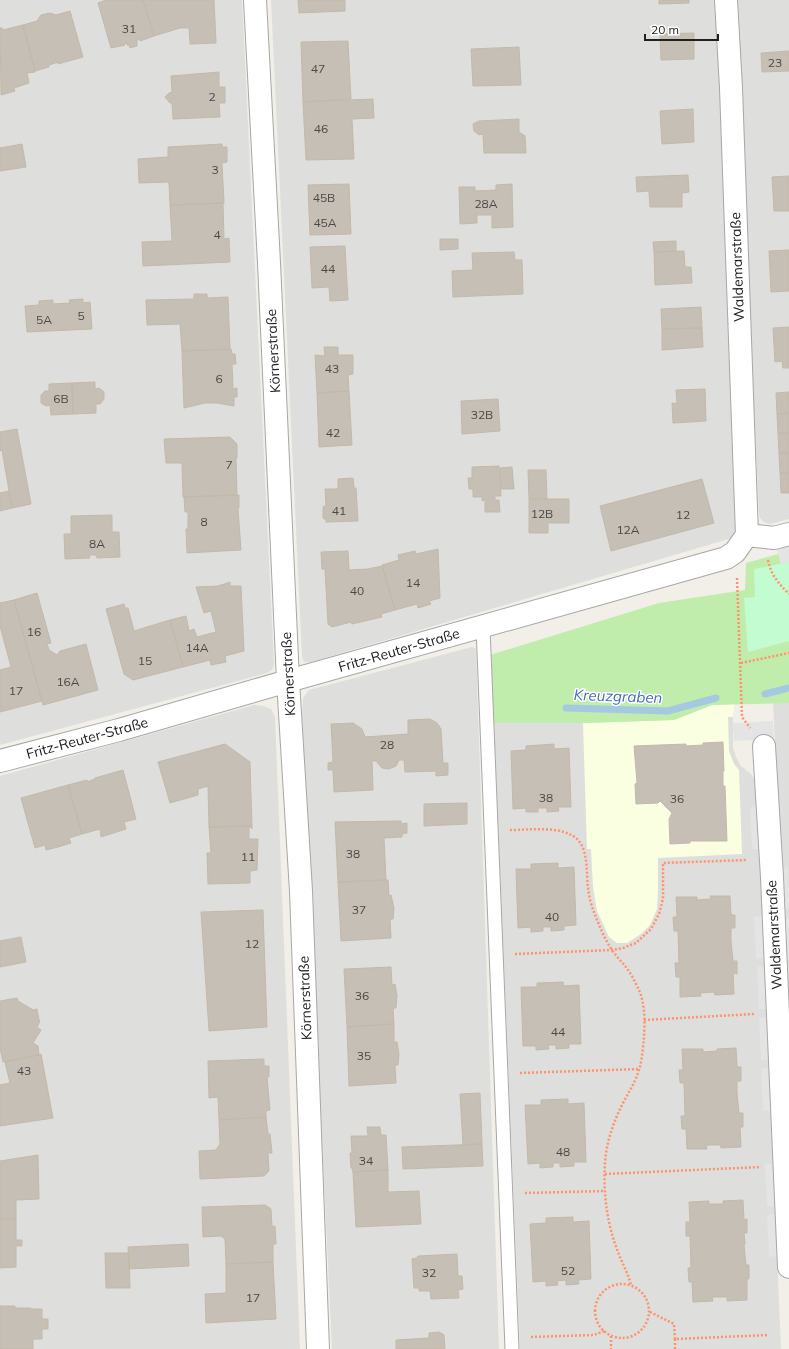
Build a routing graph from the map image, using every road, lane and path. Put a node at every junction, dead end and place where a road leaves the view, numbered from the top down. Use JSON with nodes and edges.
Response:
{"nodes":[{"id":1,"x":255,"y":0,"type":"edge"},
{"id":2,"x":726,"y":0,"type":"edge"},
{"id":3,"x":789,"y":534,"type":"edge"},
{"id":4,"x":755,"y":536,"type":"junction"},
{"id":5,"x":726,"y":558,"type":"junction"},
{"id":6,"x":789,"y":594,"type":"edge"},
{"id":7,"x":483,"y":627,"type":"junction"},
{"id":8,"x":789,"y":653,"type":"edge"},
{"id":9,"x":741,"y":663,"type":"junction"},
{"id":10,"x":288,"y":681,"type":"junction"},
{"id":11,"x":764,"y":746,"type":"joint"},
{"id":12,"x":0,"y":761,"type":"edge"},
{"id":13,"x":491,"y":830,"type":"junction"},
{"id":14,"x":748,"y":860,"type":"dead end"},
{"id":15,"x":612,"y":950,"type":"junction"},
{"id":16,"x":496,"y":955,"type":"junction"},
{"id":17,"x":754,"y":1014,"type":"dead end"},
{"id":18,"x":644,"y":1020,"type":"junction"},
{"id":19,"x":640,"y":1069,"type":"junction"},
{"id":20,"x":501,"y":1074,"type":"junction"},
{"id":21,"x":761,"y":1167,"type":"dead end"},
{"id":22,"x":605,"y":1174,"type":"junction"},
{"id":23,"x":604,"y":1191,"type":"junction"},
{"id":24,"x":506,"y":1194,"type":"junction"},
{"id":25,"x":789,"y":1267,"type":"edge"},
{"id":26,"x":631,"y":1285,"type":"junction"},
{"id":27,"x":650,"y":1312,"type":"junction"},
{"id":28,"x":604,"y":1331,"type":"junction"},
{"id":29,"x":769,"y":1335,"type":"dead end"},
{"id":30,"x":611,"y":1336,"type":"junction"},
{"id":31,"x":675,"y":1339,"type":"junction"},
{"id":32,"x":512,"y":1343,"type":"edge"},
{"id":33,"x":318,"y":1349,"type":"edge"},
{"id":34,"x":611,"y":1349,"type":"edge"},
{"id":35,"x":675,"y":1349,"type":"edge"}],
"edges":[{"from":1,"to":10,"type":"street","name":"Körnerstraße"},
{"from":2,"to":4,"type":"street","name":"Waldemarstraße"},
{"from":3,"to":4,"type":"street"},
{"from":4,"to":5,"type":"street","name":"Fritz-Reuter-Straße"},
{"from":4,"to":6,"type":"path"},
{"from":5,"to":7,"type":"street","name":"Fritz-Reuter-Straße"},
{"from":5,"to":9,"type":"path"},
{"from":7,"to":10,"type":"street","name":"Fritz-Reuter-Straße"},
{"from":7,"to":13,"type":"lane"},
{"from":8,"to":9,"type":"path"},
{"from":9,"to":11,"type":"path"},
{"from":10,"to":12,"type":"street","name":"Fritz-Reuter-Straße"},
{"from":10,"to":33,"type":"street","name":"Körnerstraße"},
{"from":11,"to":25,"type":"street","name":"Waldemarstraße"},
{"from":13,"to":15,"type":"path"},
{"from":13,"to":16,"type":"lane"},
{"from":14,"to":15,"type":"path"},
{"from":15,"to":16,"type":"path"},
{"from":15,"to":18,"type":"path"},
{"from":16,"to":20,"type":"lane"},
{"from":17,"to":18,"type":"path"},
{"from":18,"to":19,"type":"path"},
{"from":19,"to":20,"type":"path"},
{"from":19,"to":22,"type":"path"},
{"from":20,"to":24,"type":"lane"},
{"from":21,"to":22,"type":"path"},
{"from":22,"to":23,"type":"path"},
{"from":23,"to":24,"type":"path"},
{"from":23,"to":26,"type":"path"},
{"from":24,"to":32,"type":"lane"},
{"from":26,"to":27,"type":"path"},
{"from":26,"to":28,"type":"path"},
{"from":27,"to":30,"type":"path"},
{"from":27,"to":31,"type":"path"},
{"from":28,"to":30,"type":"path"},
{"from":28,"to":32,"type":"path"},
{"from":29,"to":31,"type":"path"},
{"from":30,"to":34,"type":"path"},
{"from":31,"to":35,"type":"path"}]}
